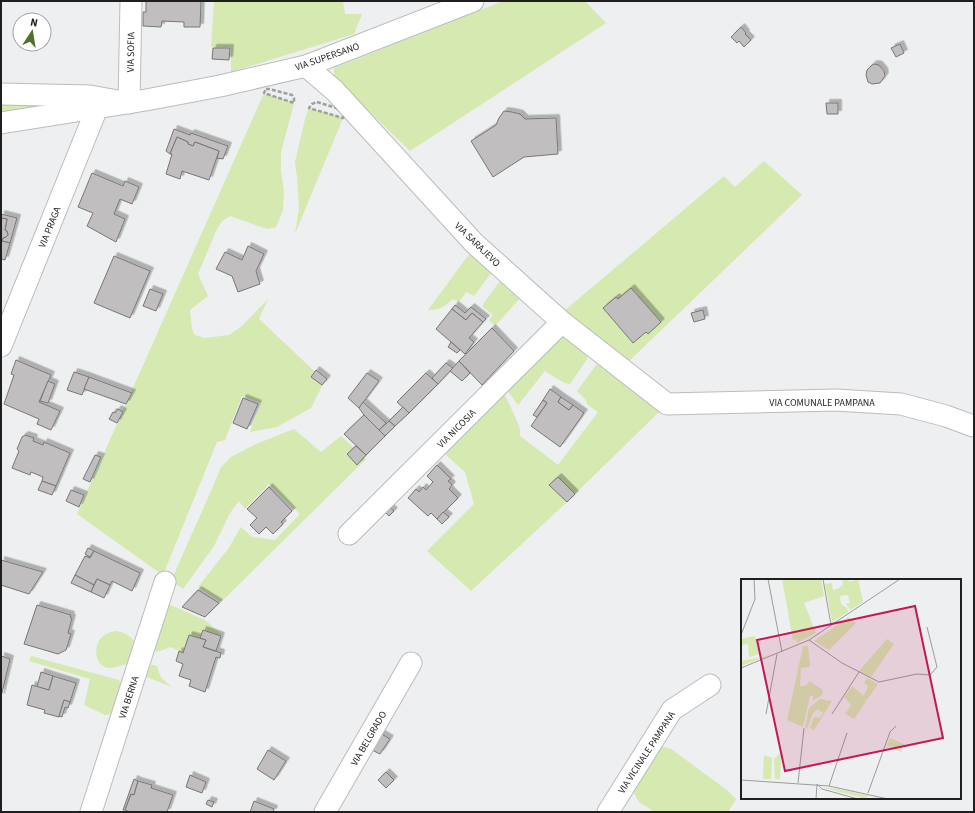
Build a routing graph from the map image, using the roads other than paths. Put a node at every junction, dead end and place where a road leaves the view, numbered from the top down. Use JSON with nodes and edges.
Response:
{"nodes":[{"id":1,"x":130,"y":1,"type":"edge"},
{"id":2,"x":473,"y":1,"type":"edge"},
{"id":3,"x":454,"y":5,"type":"edge"},
{"id":4,"x":306,"y":66,"type":"junction"},
{"id":5,"x":1,"y":94,"type":"edge"},
{"id":6,"x":129,"y":103,"type":"junction"},
{"id":7,"x":97,"y":108,"type":"junction"},
{"id":8,"x":1,"y":123,"type":"edge"},
{"id":9,"x":562,"y":322,"type":"junction"},
{"id":10,"x":1,"y":346,"type":"edge"},
{"id":11,"x":666,"y":404,"type":"joint"},
{"id":12,"x":974,"y":426,"type":"edge"},
{"id":13,"x":350,"y":534,"type":"dead end"},
{"id":14,"x":165,"y":582,"type":"dead end"},
{"id":15,"x":411,"y":663,"type":"dead end"},
{"id":16,"x":710,"y":685,"type":"dead end"},
{"id":17,"x":91,"y":812,"type":"edge"},
{"id":18,"x":325,"y":812,"type":"edge"},
{"id":19,"x":608,"y":812,"type":"edge"}],
"edges":[{"from":1,"to":6,"type":"street","name":"VIA SOFIA"},
{"from":2,"to":3,"type":"street","name":"VIA SUPERSANO"},
{"from":3,"to":4,"type":"street","name":"VIA SUPERSANO"},
{"from":4,"to":6,"type":"street","name":"VIA SUPERSANO"},
{"from":4,"to":9,"type":"street","name":"VIA SARAJEVO"},
{"from":5,"to":6,"type":"street","name":"VIA SUPERSANO"},
{"from":6,"to":7,"type":"street","name":"VIA SUPERSANO"},
{"from":7,"to":8,"type":"street","name":"VIA SUPERSANO"},
{"from":7,"to":10,"type":"street","name":"VIA PRAGA"},
{"from":9,"to":11,"type":"street","name":"VIA SARAJEVO"},
{"from":9,"to":13,"type":"street","name":"VIA NICOSIA"},
{"from":11,"to":12,"type":"street","name":"VIA COMUNALE PAMPANA"},
{"from":14,"to":17,"type":"street","name":"VIA BERNA"},
{"from":15,"to":18,"type":"street","name":"VIA BELGRADO"},
{"from":16,"to":19,"type":"street","name":"VIA VICINALE PAMPANA"}]}
